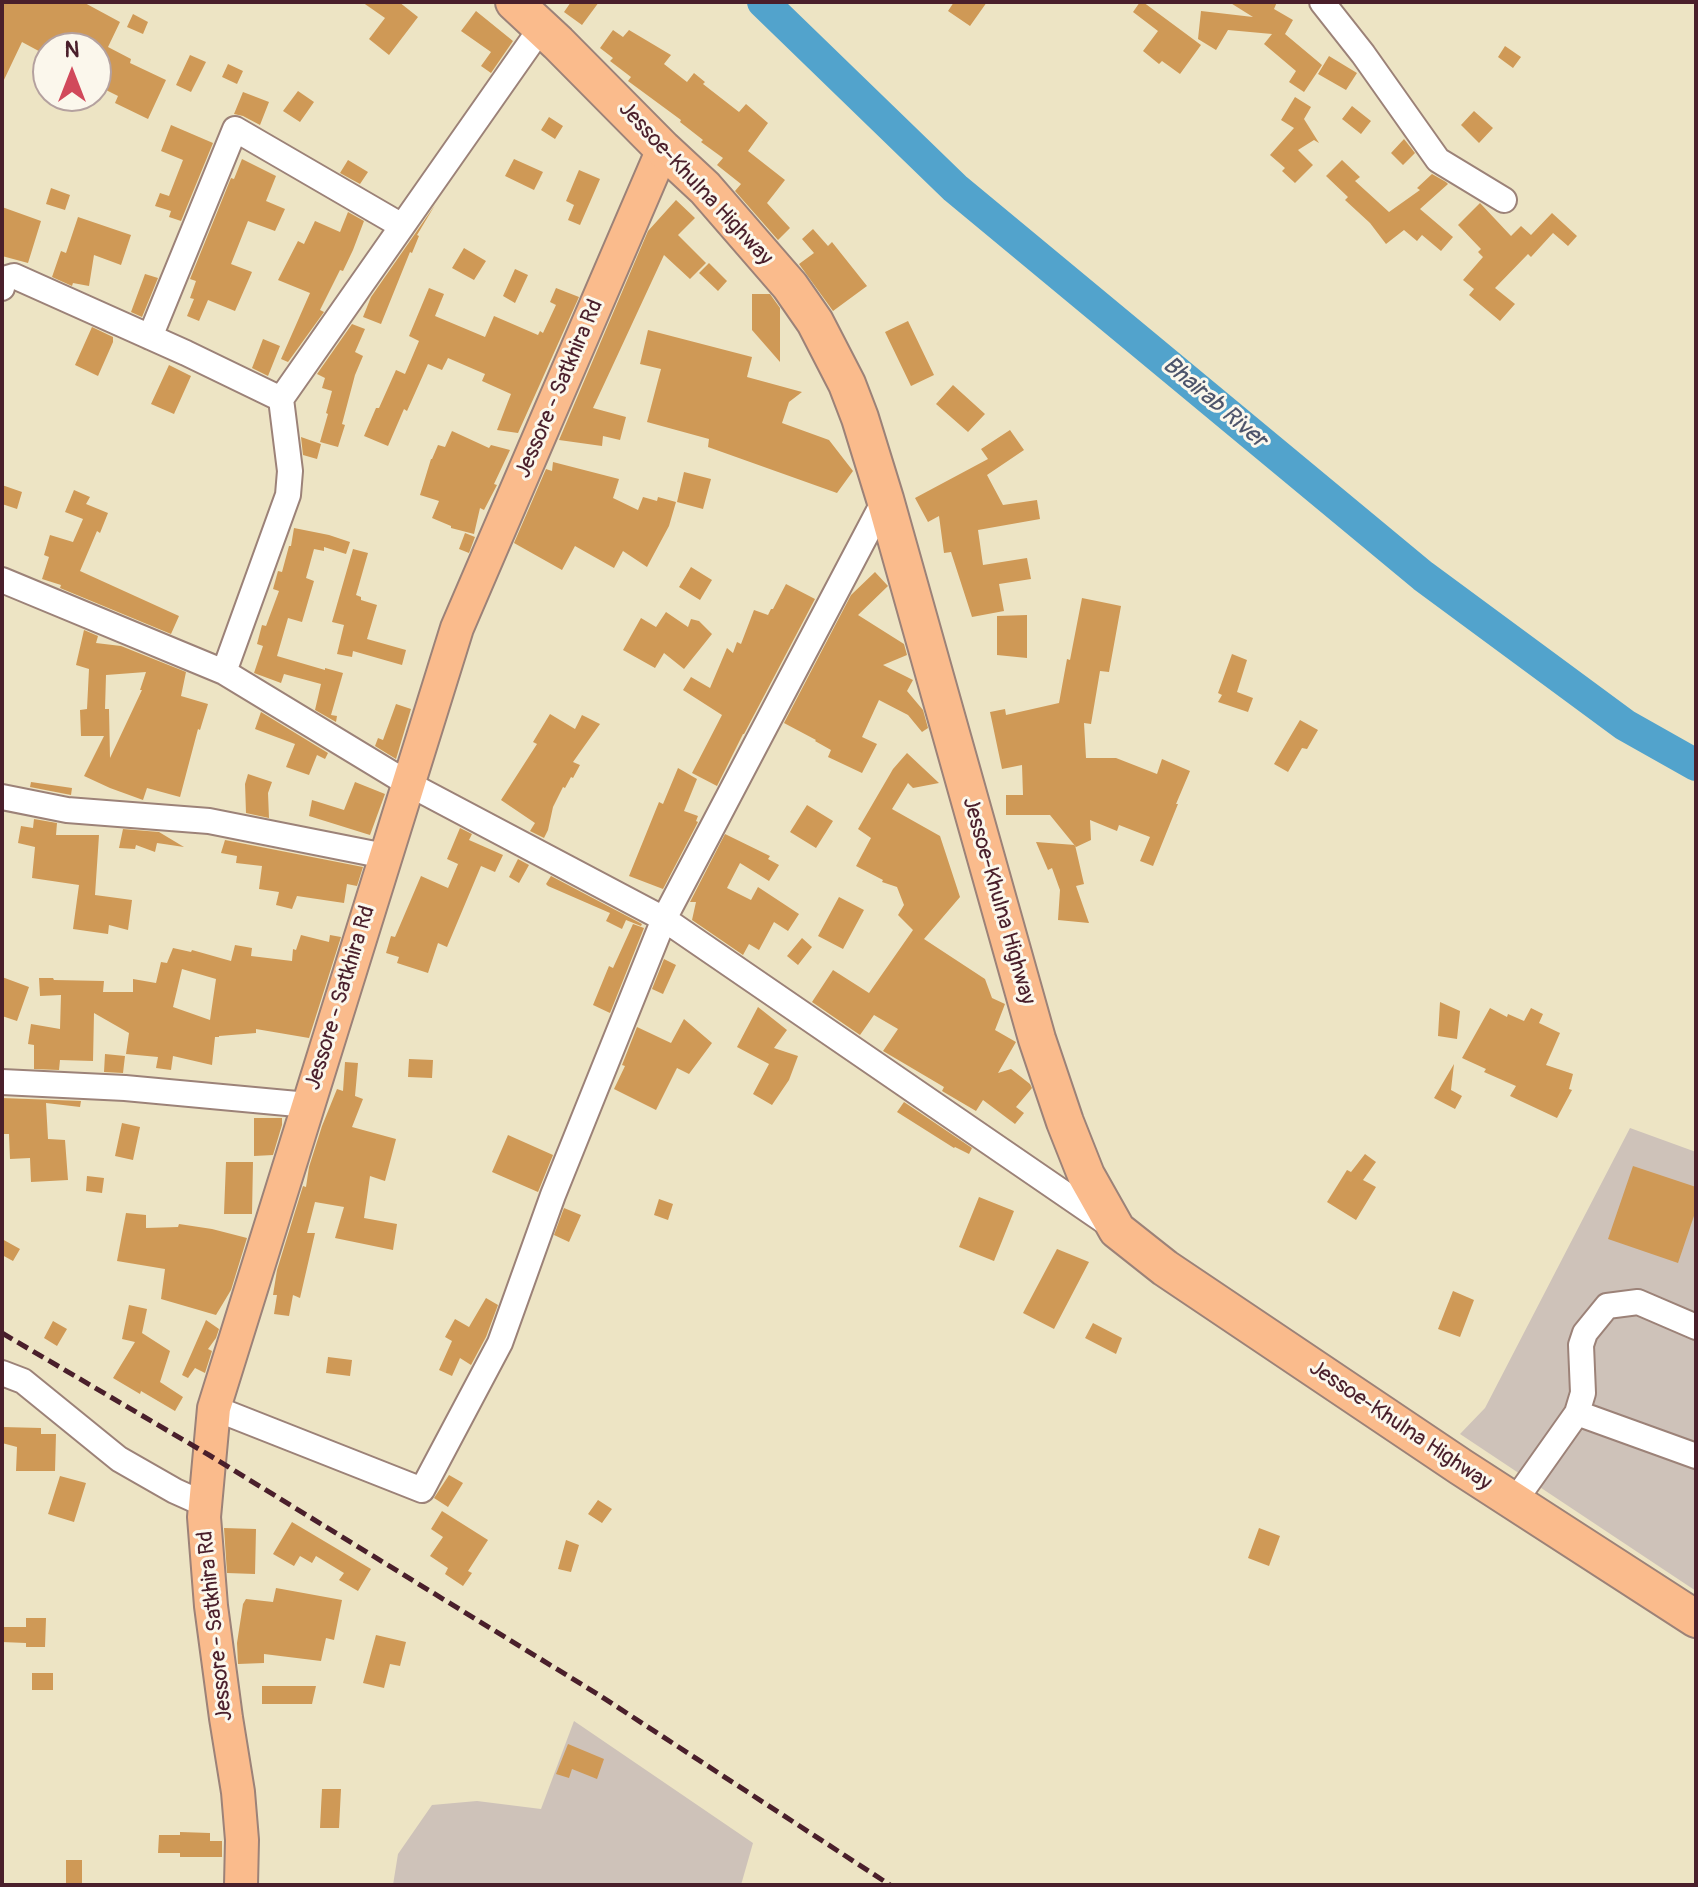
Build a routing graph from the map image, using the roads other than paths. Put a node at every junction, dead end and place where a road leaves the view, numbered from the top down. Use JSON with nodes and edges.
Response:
{"nodes":[{"id":1,"x":514,"y":2,"type":"edge"},
{"id":2,"x":1322,"y":2,"type":"edge"},
{"id":3,"x":541,"y":28,"type":"junction"},
{"id":4,"x":663,"y":149,"type":"junction"},
{"id":5,"x":1504,"y":200,"type":"dead end"},
{"id":6,"x":402,"y":226,"type":"junction"},
{"id":7,"x":6,"y":279,"type":"edge"},
{"id":8,"x":150,"y":337,"type":"junction"},
{"id":9,"x":281,"y":399,"type":"junction"},
{"id":10,"x":885,"y":499,"type":"junction"},
{"id":11,"x":2,"y":580,"type":"edge"},
{"id":12,"x":224,"y":672,"type":"junction"},
{"id":13,"x":407,"y":783,"type":"junction"},
{"id":14,"x":2,"y":797,"type":"edge"},
{"id":15,"x":385,"y":856,"type":"junction"},
{"id":16,"x":664,"y":919,"type":"junction"},
{"id":17,"x":2,"y":1082,"type":"edge"},
{"id":18,"x":308,"y":1105,"type":"junction"},
{"id":19,"x":1117,"y":1230,"type":"junction"},
{"id":20,"x":1696,"y":1327,"type":"edge"},
{"id":21,"x":2,"y":1373,"type":"edge"},
{"id":22,"x":214,"y":1408,"type":"junction"},
{"id":23,"x":1577,"y":1413,"type":"junction"},
{"id":24,"x":1696,"y":1456,"type":"edge"},
{"id":25,"x":1514,"y":1502,"type":"junction"},
{"id":26,"x":204,"y":1504,"type":"junction"},
{"id":27,"x":1696,"y":1619,"type":"edge"},
{"id":28,"x":241,"y":1885,"type":"edge"}],
"edges":[{"from":1,"to":3,"type":"highway","name":"Jessoe-Khulna Highway"},
{"from":2,"to":5,"type":"street"},
{"from":3,"to":4,"type":"highway","name":"Jessoe-Khulna Highway"},
{"from":3,"to":6,"type":"street"},
{"from":4,"to":10,"type":"highway","name":"Jessoe-Khulna Highway"},
{"from":4,"to":13,"type":"main road","name":"Jessore - Satkhira Rd"},
{"from":6,"to":8,"type":"street"},
{"from":6,"to":9,"type":"street"},
{"from":7,"to":8,"type":"street"},
{"from":8,"to":9,"type":"street"},
{"from":9,"to":12,"type":"street"},
{"from":10,"to":16,"type":"street"},
{"from":10,"to":19,"type":"highway","name":"Jessoe-Khulna Highway"},
{"from":11,"to":12,"type":"street"},
{"from":12,"to":13,"type":"street"},
{"from":13,"to":15,"type":"main road","name":"Jessore - Satkhira Rd"},
{"from":13,"to":16,"type":"street"},
{"from":14,"to":15,"type":"street"},
{"from":15,"to":18,"type":"main road","name":"Jessore - Satkhira Rd"},
{"from":16,"to":19,"type":"street"},
{"from":16,"to":22,"type":"street"},
{"from":17,"to":18,"type":"street"},
{"from":18,"to":22,"type":"main road","name":"Jessore - Satkhira Rd"},
{"from":19,"to":25,"type":"highway","name":"Jessoe-Khulna Highway"},
{"from":20,"to":23,"type":"street"},
{"from":21,"to":26,"type":"street"},
{"from":22,"to":26,"type":"main road","name":"Jessore - Satkhira Rd"},
{"from":23,"to":24,"type":"street"},
{"from":23,"to":25,"type":"street"},
{"from":25,"to":27,"type":"highway","name":"Jessoe-Khulna Highway"},
{"from":26,"to":28,"type":"main road","name":"Jessore - Satkhira Rd"}]}
